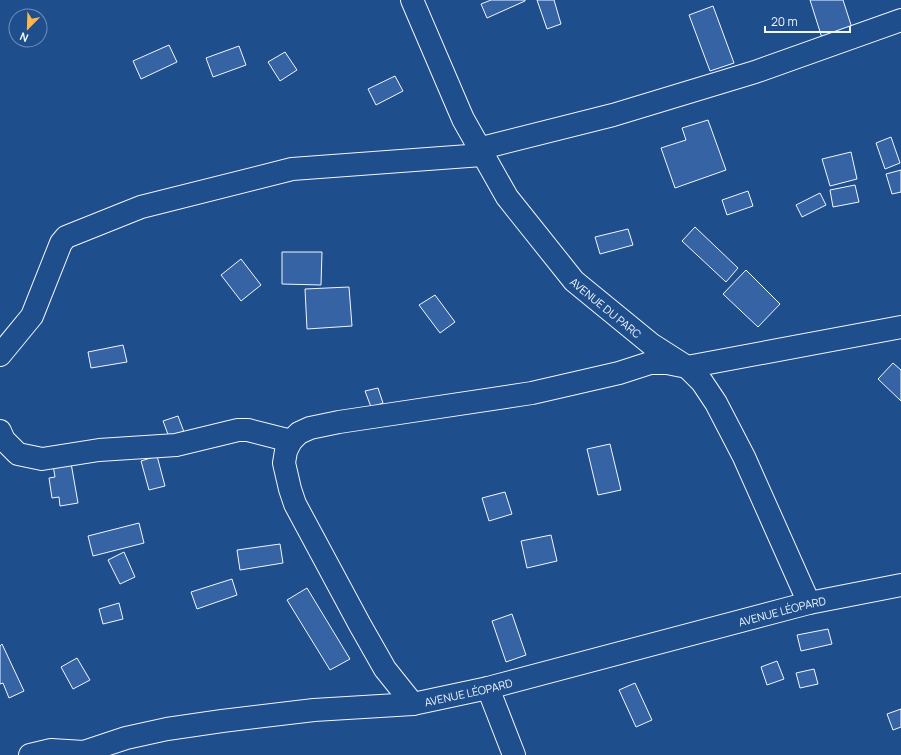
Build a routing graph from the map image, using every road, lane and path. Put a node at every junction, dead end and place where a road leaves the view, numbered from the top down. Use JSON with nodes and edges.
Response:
{"nodes":[{"id":1,"x":412,"y":0,"type":"edge"},
{"id":2,"x":899,"y":27,"type":"edge"},
{"id":3,"x":480,"y":152,"type":"junction"},
{"id":4,"x":901,"y":326,"type":"edge"},
{"id":5,"x":0,"y":355,"type":"edge"},
{"id":6,"x":687,"y":366,"type":"junction"},
{"id":7,"x":0,"y":431,"type":"edge"},
{"id":8,"x":291,"y":441,"type":"junction"},
{"id":9,"x":901,"y":585,"type":"edge"},
{"id":10,"x":809,"y":603,"type":"junction"},
{"id":11,"x":488,"y":688,"type":"junction"},
{"id":12,"x":413,"y":704,"type":"junction"},
{"id":13,"x":86,"y":753,"type":"edge"},
{"id":14,"x":30,"y":755,"type":"edge"},
{"id":15,"x":514,"y":755,"type":"edge"}],
"edges":[{"from":1,"to":3,"type":"street","name":"AVENUE DU PARC"},
{"from":2,"to":3,"type":"street"},
{"from":3,"to":5,"type":"street"},
{"from":3,"to":6,"type":"street","name":"AVENUE DU PARC"},
{"from":4,"to":6,"type":"street"},
{"from":6,"to":8,"type":"street"},
{"from":6,"to":10,"type":"street","name":"AVENUE DU PARC"},
{"from":7,"to":8,"type":"street"},
{"from":8,"to":12,"type":"street"},
{"from":9,"to":10,"type":"street","name":"AVENUE LÉOPARD"},
{"from":10,"to":11,"type":"street","name":"AVENUE LÉOPARD"},
{"from":11,"to":12,"type":"street","name":"AVENUE LÉOPARD"},
{"from":11,"to":15,"type":"street"},
{"from":12,"to":13,"type":"street","name":"AVENUE LÉOPARD"},
{"from":13,"to":14,"type":"street","name":"AVENUE LÉOPARD"}]}
